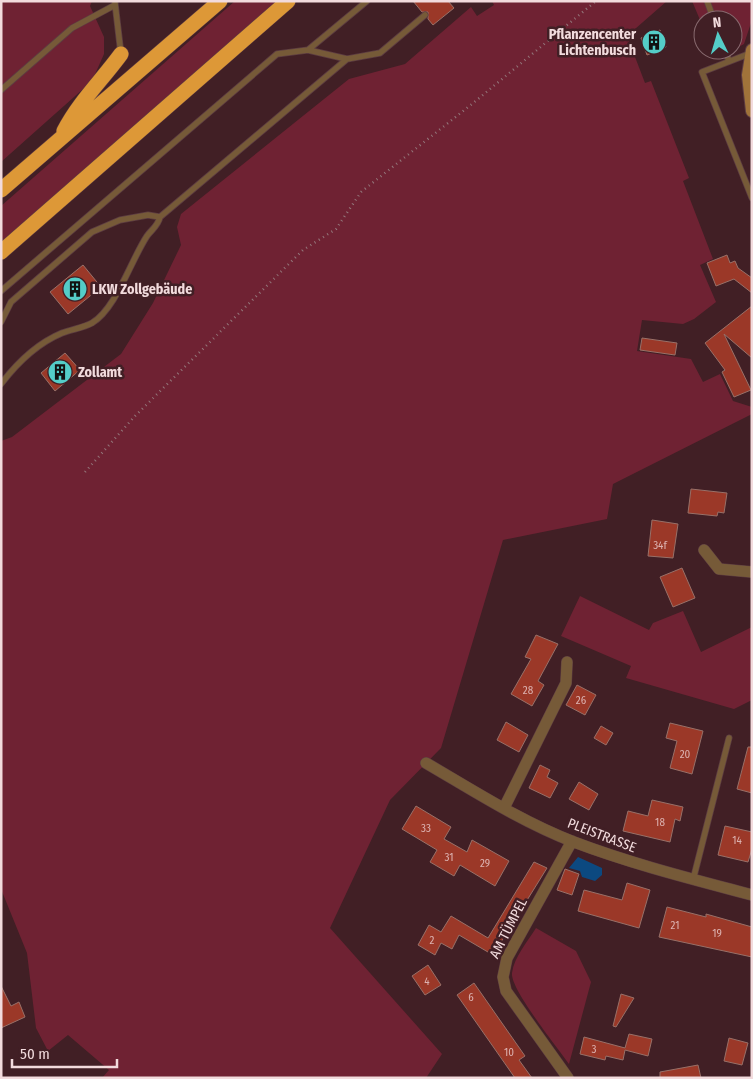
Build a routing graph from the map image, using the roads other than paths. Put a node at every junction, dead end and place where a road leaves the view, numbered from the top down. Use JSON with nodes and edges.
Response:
{"nodes":[{"id":1,"x":220,"y":1,"type":"edge"},
{"id":2,"x":288,"y":1,"type":"edge"},
{"id":3,"x":367,"y":1,"type":"edge"},
{"id":4,"x":115,"y":3,"type":"edge"},
{"id":5,"x":425,"y":15,"type":"dead end"},
{"id":6,"x":308,"y":50,"type":"junction"},
{"id":7,"x":751,"y":52,"type":"edge"},
{"id":8,"x":121,"y":54,"type":"joint"},
{"id":9,"x":347,"y":59,"type":"junction"},
{"id":10,"x":729,"y":61,"type":"joint"},
{"id":11,"x":1,"y":90,"type":"edge"},
{"id":12,"x":752,"y":111,"type":"edge"},
{"id":13,"x":60,"y":139,"type":"junction"},
{"id":14,"x":1,"y":190,"type":"edge"},
{"id":15,"x":752,"y":198,"type":"edge"},
{"id":16,"x":160,"y":218,"type":"junction"},
{"id":17,"x":1,"y":252,"type":"edge"},
{"id":18,"x":1,"y":291,"type":"edge"},
{"id":19,"x":1,"y":322,"type":"edge"},
{"id":20,"x":12,"y":369,"type":"junction"},
{"id":21,"x":1,"y":373,"type":"edge"},
{"id":22,"x":1,"y":384,"type":"edge"},
{"id":23,"x":704,"y":550,"type":"dead end"},
{"id":24,"x":752,"y":572,"type":"edge"},
{"id":25,"x":567,"y":662,"type":"dead end"},
{"id":26,"x":729,"y":738,"type":"dead end"},
{"id":27,"x":426,"y":763,"type":"dead end"},
{"id":28,"x":504,"y":808,"type":"junction"},
{"id":29,"x":572,"y":841,"type":"junction"},
{"id":30,"x":694,"y":880,"type":"junction"},
{"id":31,"x":752,"y":895,"type":"edge"},
{"id":32,"x":568,"y":1078,"type":"edge"}],
"edges":[{"from":1,"to":13,"type":"highway"},
{"from":2,"to":17,"type":"highway"},
{"from":3,"to":6,"type":"lane"},
{"from":4,"to":8,"type":"lane"},
{"from":4,"to":11,"type":"lane"},
{"from":5,"to":9,"type":"lane"},
{"from":6,"to":9,"type":"lane"},
{"from":6,"to":18,"type":"lane"},
{"from":7,"to":10,"type":"lane"},
{"from":7,"to":12,"type":"street"},
{"from":8,"to":13,"type":"highway"},
{"from":9,"to":16,"type":"lane"},
{"from":10,"to":15,"type":"lane"},
{"from":13,"to":14,"type":"highway"},
{"from":16,"to":19,"type":"lane"},
{"from":16,"to":20,"type":"lane"},
{"from":20,"to":21,"type":"lane"},
{"from":20,"to":22,"type":"lane"},
{"from":23,"to":24,"type":"street"},
{"from":25,"to":28,"type":"street"},
{"from":26,"to":30,"type":"lane"},
{"from":27,"to":28,"type":"street","name":"PLEISTRASSE"},
{"from":28,"to":29,"type":"street","name":"PLEISTRASSE"},
{"from":29,"to":30,"type":"street","name":"PLEISTRASSE"},
{"from":29,"to":32,"type":"street","name":"AM TÜMPEL"},
{"from":30,"to":31,"type":"street","name":"PLEISTRASSE"}]}
